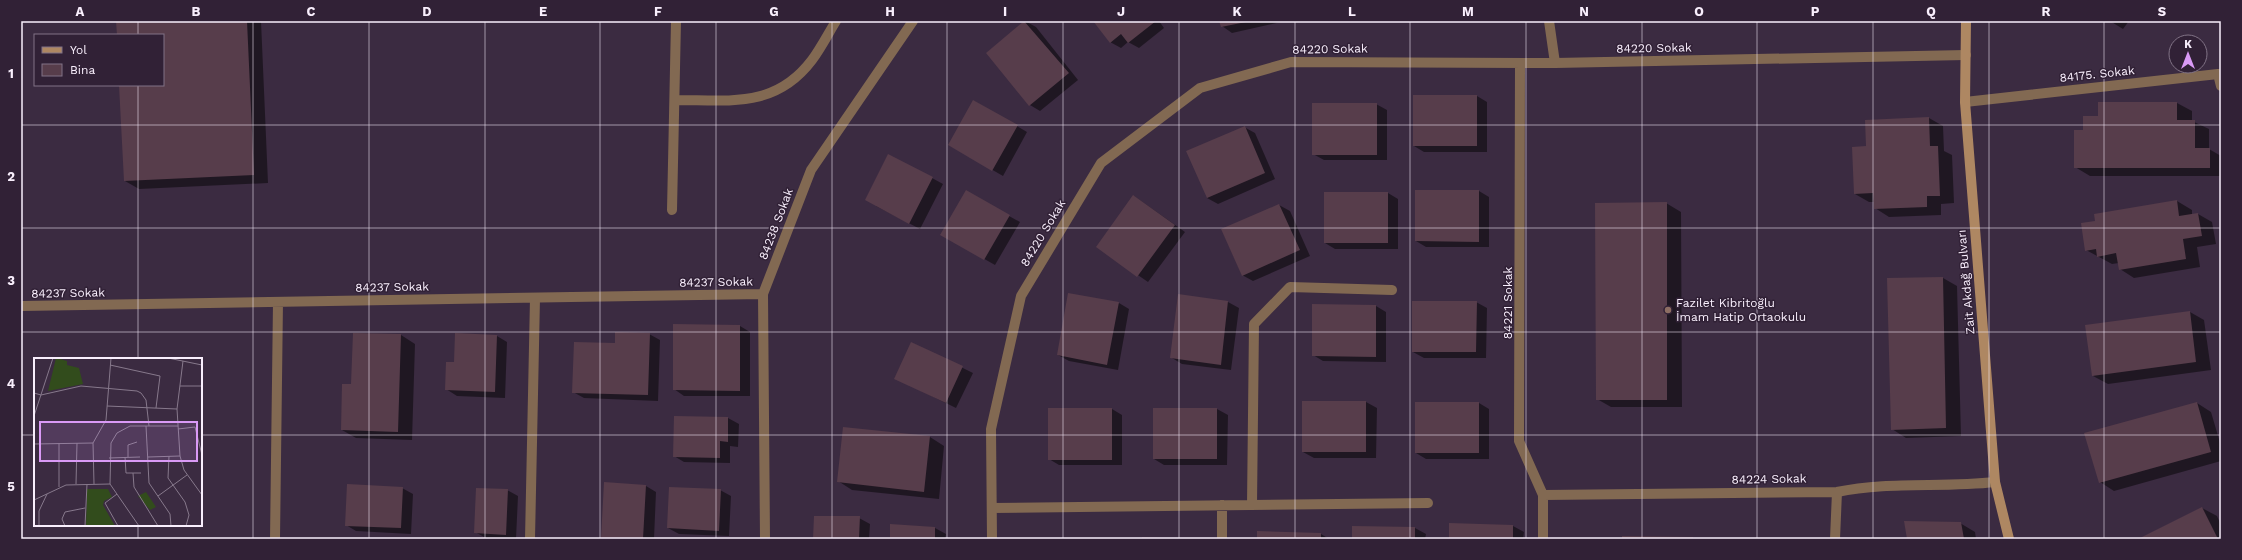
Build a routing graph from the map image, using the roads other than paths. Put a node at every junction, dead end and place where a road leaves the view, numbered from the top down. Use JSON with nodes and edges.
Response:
{"nodes":[{"id":1,"x":676,"y":21,"type":"edge"},
{"id":2,"x":836,"y":21,"type":"edge"},
{"id":3,"x":913,"y":21,"type":"edge"},
{"id":4,"x":1549,"y":21,"type":"edge"},
{"id":5,"x":1966,"y":21,"type":"edge"},
{"id":6,"x":1966,"y":55,"type":"junction"},
{"id":7,"x":1520,"y":63,"type":"junction"},
{"id":8,"x":1555,"y":63,"type":"junction"},
{"id":9,"x":2221,"y":86,"type":"edge"},
{"id":10,"x":675,"y":100,"type":"junction"},
{"id":11,"x":1965,"y":102,"type":"junction"},
{"id":12,"x":672,"y":210,"type":"dead end"},
{"id":13,"x":1392,"y":290,"type":"dead end"},
{"id":14,"x":763,"y":294,"type":"junction"},
{"id":15,"x":535,"y":298,"type":"junction"},
{"id":16,"x":278,"y":302,"type":"junction"},
{"id":17,"x":21,"y":306,"type":"edge"},
{"id":18,"x":1996,"y":482,"type":"junction"},
{"id":19,"x":1837,"y":492,"type":"junction"},
{"id":20,"x":1543,"y":495,"type":"junction"},
{"id":21,"x":1428,"y":503,"type":"dead end"},
{"id":22,"x":1222,"y":505,"type":"junction"},
{"id":23,"x":1252,"y":505,"type":"junction"},
{"id":24,"x":992,"y":508,"type":"junction"},
{"id":25,"x":274,"y":539,"type":"edge"},
{"id":26,"x":530,"y":539,"type":"edge"},
{"id":27,"x":765,"y":539,"type":"edge"},
{"id":28,"x":992,"y":539,"type":"edge"},
{"id":29,"x":1222,"y":539,"type":"edge"},
{"id":30,"x":1543,"y":539,"type":"edge"},
{"id":31,"x":1835,"y":539,"type":"edge"},
{"id":32,"x":2009,"y":539,"type":"edge"}],
"edges":[{"from":1,"to":10,"type":"street"},
{"from":2,"to":10,"type":"street"},
{"from":3,"to":14,"type":"street","name":"84238 Sokak"},
{"from":4,"to":8,"type":"street"},
{"from":5,"to":6,"type":"main road","name":"Zait Akdağ Bulvarı"},
{"from":6,"to":8,"type":"street","name":"84220 Sokak"},
{"from":6,"to":11,"type":"main road","name":"Zait Akdağ Bulvarı"},
{"from":7,"to":8,"type":"street","name":"84220 Sokak"},
{"from":7,"to":20,"type":"street","name":"84221 Sokak"},
{"from":7,"to":24,"type":"street","name":"84220 Sokak"},
{"from":9,"to":11,"type":"street","name":"84175. Sokak"},
{"from":10,"to":12,"type":"street"},
{"from":11,"to":18,"type":"main road","name":"Zait Akdağ Bulvarı"},
{"from":13,"to":23,"type":"street"},
{"from":14,"to":15,"type":"street","name":"84237 Sokak"},
{"from":14,"to":27,"type":"street","name":"84238 Sokak"},
{"from":15,"to":16,"type":"street","name":"84237 Sokak"},
{"from":15,"to":26,"type":"street"},
{"from":16,"to":17,"type":"street","name":"84237 Sokak"},
{"from":16,"to":25,"type":"street"},
{"from":18,"to":19,"type":"street","name":"84224 Sokak"},
{"from":18,"to":32,"type":"main road","name":"Zait Akdağ Bulvarı"},
{"from":19,"to":20,"type":"street","name":"84224 Sokak"},
{"from":19,"to":31,"type":"street"},
{"from":20,"to":30,"type":"street","name":"84221 Sokak"},
{"from":21,"to":23,"type":"street"},
{"from":22,"to":23,"type":"street"},
{"from":22,"to":24,"type":"street"},
{"from":22,"to":29,"type":"street"},
{"from":24,"to":28,"type":"street","name":"84220 Sokak"}]}
